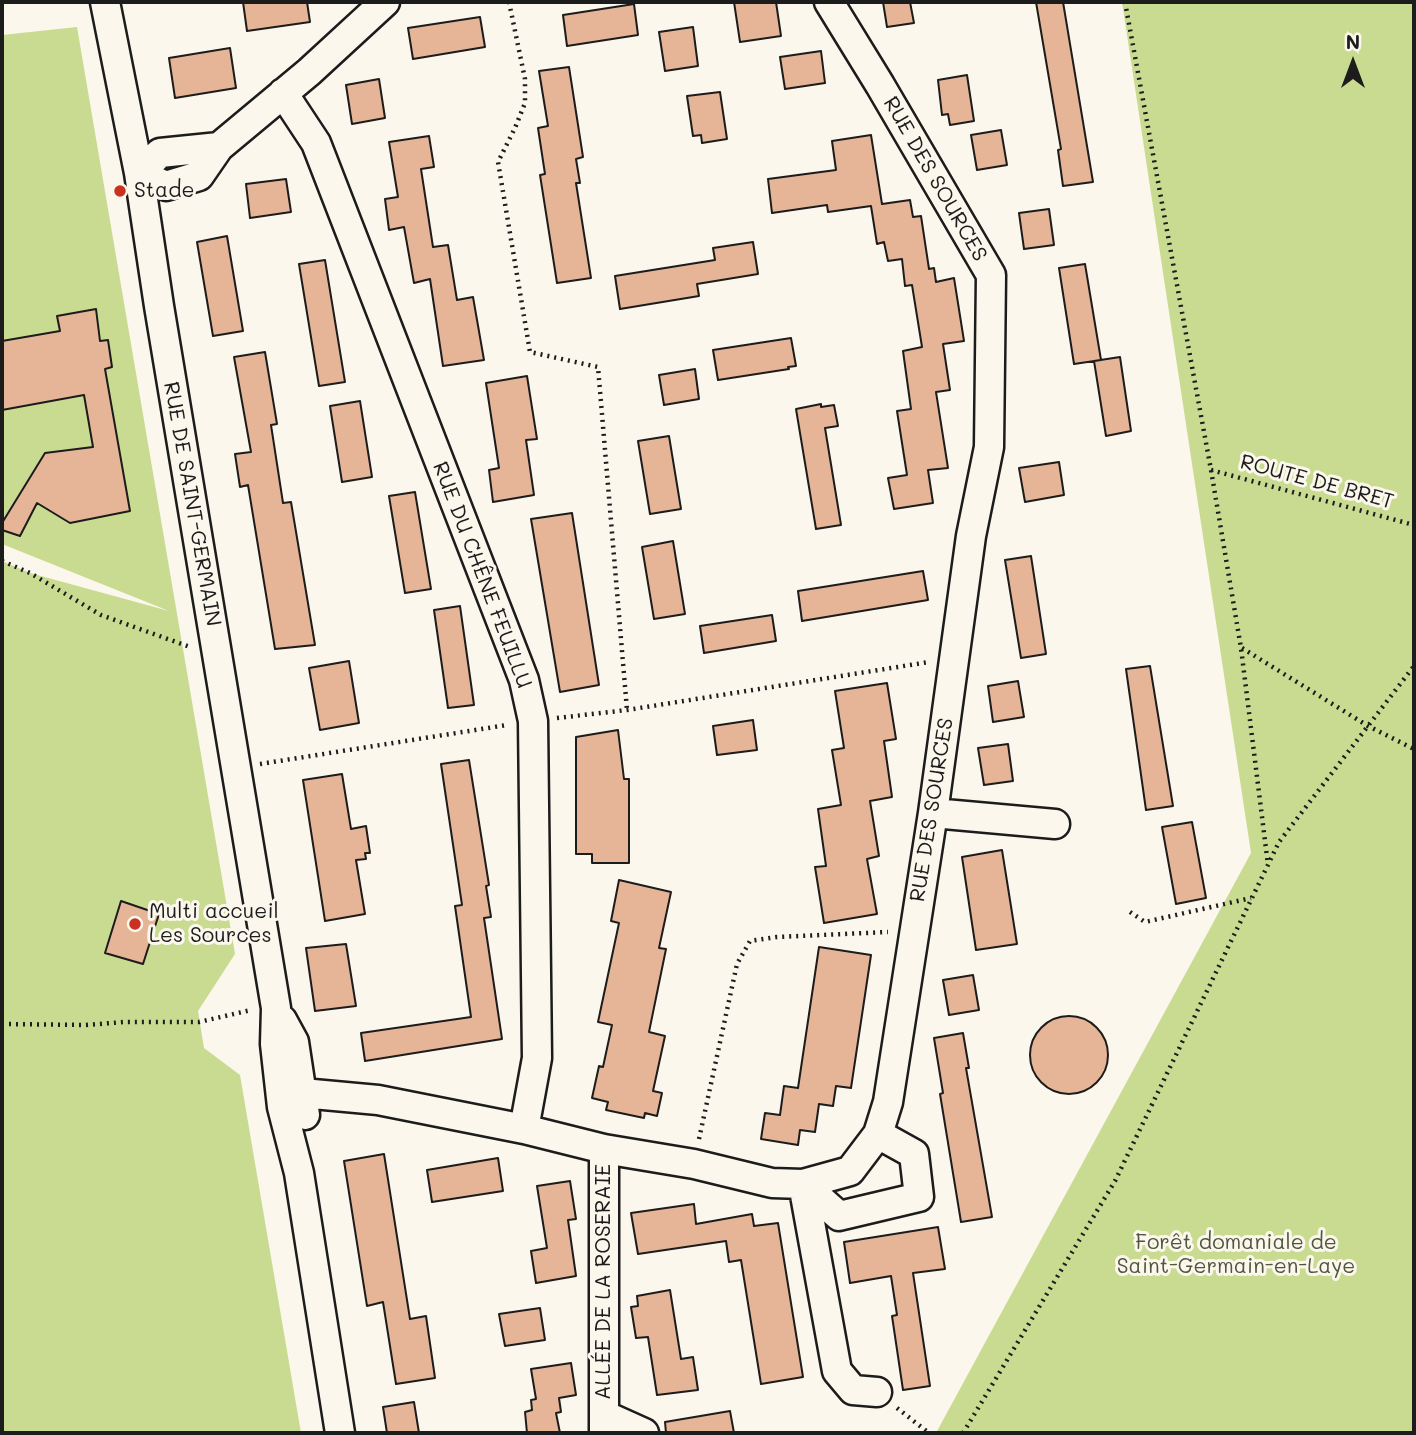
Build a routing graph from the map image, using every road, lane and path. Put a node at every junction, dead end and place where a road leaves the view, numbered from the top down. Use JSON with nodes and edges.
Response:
{"nodes":[{"id":1,"x":105,"y":2,"type":"edge"},
{"id":2,"x":385,"y":2,"type":"edge"},
{"id":3,"x":509,"y":2,"type":"edge"},
{"id":4,"x":829,"y":2,"type":"edge"},
{"id":5,"x":1125,"y":2,"type":"edge"},
{"id":6,"x":283,"y":93,"type":"junction"},
{"id":7,"x":139,"y":173,"type":"junction"},
{"id":8,"x":1211,"y":470,"type":"junction"},
{"id":9,"x":1414,"y":526,"type":"edge"},
{"id":10,"x":2,"y":561,"type":"edge"},
{"id":11,"x":1241,"y":648,"type":"junction"},
{"id":12,"x":218,"y":656,"type":"junction"},
{"id":13,"x":956,"y":657,"type":"junction"},
{"id":14,"x":1414,"y":666,"type":"edge"},
{"id":15,"x":627,"y":709,"type":"junction"},
{"id":16,"x":533,"y":721,"type":"junction"},
{"id":17,"x":1368,"y":726,"type":"junction"},
{"id":18,"x":1414,"y":749,"type":"edge"},
{"id":19,"x":253,"y":762,"type":"dead end"},
{"id":20,"x":933,"y":813,"type":"junction"},
{"id":21,"x":1055,"y":824,"type":"dead end"},
{"id":22,"x":1268,"y":866,"type":"junction"},
{"id":23,"x":1252,"y":898,"type":"junction"},
{"id":24,"x":1130,"y":912,"type":"dead end"},
{"id":25,"x":914,"y":930,"type":"junction"},
{"id":26,"x":276,"y":1008,"type":"junction"},
{"id":27,"x":2,"y":1024,"type":"edge"},
{"id":28,"x":293,"y":1106,"type":"junction"},
{"id":29,"x":524,"y":1129,"type":"junction"},
{"id":30,"x":878,"y":1134,"type":"junction"},
{"id":31,"x":604,"y":1149,"type":"junction"},
{"id":32,"x":694,"y":1164,"type":"junction"},
{"id":33,"x":803,"y":1184,"type":"junction"},
{"id":34,"x":877,"y":1392,"type":"joint"},
{"id":35,"x":604,"y":1424,"type":"edge"},
{"id":36,"x":340,"y":1433,"type":"edge"},
{"id":37,"x":644,"y":1433,"type":"edge"},
{"id":38,"x":929,"y":1433,"type":"edge"},
{"id":39,"x":963,"y":1433,"type":"edge"}],
"edges":[{"from":1,"to":7,"type":"street","name":"RUE DE SAINT-GERMAIN"},
{"from":2,"to":6,"type":"street"},
{"from":3,"to":15,"type":"path"},
{"from":4,"to":13,"type":"street","name":"RUE DES SOURCES"},
{"from":5,"to":8,"type":"path"},
{"from":6,"to":7,"type":"street"},
{"from":6,"to":16,"type":"street","name":"RUE DU CHÊNE FEUILLU"},
{"from":7,"to":12,"type":"street","name":"RUE DE SAINT-GERMAIN"},
{"from":8,"to":9,"type":"path","name":"ROUTE DE BRET"},
{"from":8,"to":11,"type":"path"},
{"from":10,"to":12,"type":"path"},
{"from":11,"to":17,"type":"path"},
{"from":11,"to":22,"type":"path"},
{"from":12,"to":26,"type":"street","name":"RUE DE SAINT-GERMAIN"},
{"from":13,"to":15,"type":"path"},
{"from":13,"to":20,"type":"street","name":"RUE DES SOURCES"},
{"from":14,"to":17,"type":"path"},
{"from":15,"to":16,"type":"path"},
{"from":16,"to":19,"type":"path"},
{"from":16,"to":29,"type":"street","name":"RUE DU CHÊNE FEUILLU"},
{"from":17,"to":18,"type":"path"},
{"from":17,"to":22,"type":"path"},
{"from":20,"to":21,"type":"street"},
{"from":20,"to":25,"type":"street","name":"RUE DES SOURCES"},
{"from":22,"to":23,"type":"path"},
{"from":23,"to":24,"type":"path"},
{"from":23,"to":39,"type":"path"},
{"from":25,"to":30,"type":"street","name":"RUE DES SOURCES"},
{"from":25,"to":32,"type":"path"},
{"from":26,"to":27,"type":"path"},
{"from":26,"to":28,"type":"street","name":"RUE DE SAINT-GERMAIN"},
{"from":28,"to":29,"type":"street","name":"RUE DES SOURCES"},
{"from":28,"to":36,"type":"street","name":"RUE DE SAINT-GERMAIN"},
{"from":29,"to":31,"type":"street","name":"RUE DES SOURCES"},
{"from":30,"to":33,"type":"street","name":"RUE DES SOURCES"},
{"from":30,"to":33,"type":"street"},
{"from":31,"to":32,"type":"street","name":"RUE DES SOURCES"},
{"from":31,"to":35,"type":"street","name":"ALLÉE DE LA ROSERAIE"},
{"from":32,"to":33,"type":"street","name":"RUE DES SOURCES"},
{"from":33,"to":34,"type":"street"},
{"from":34,"to":38,"type":"path"},
{"from":35,"to":37,"type":"street","name":"ALLÉE DE LA ROSERAIE"}]}
